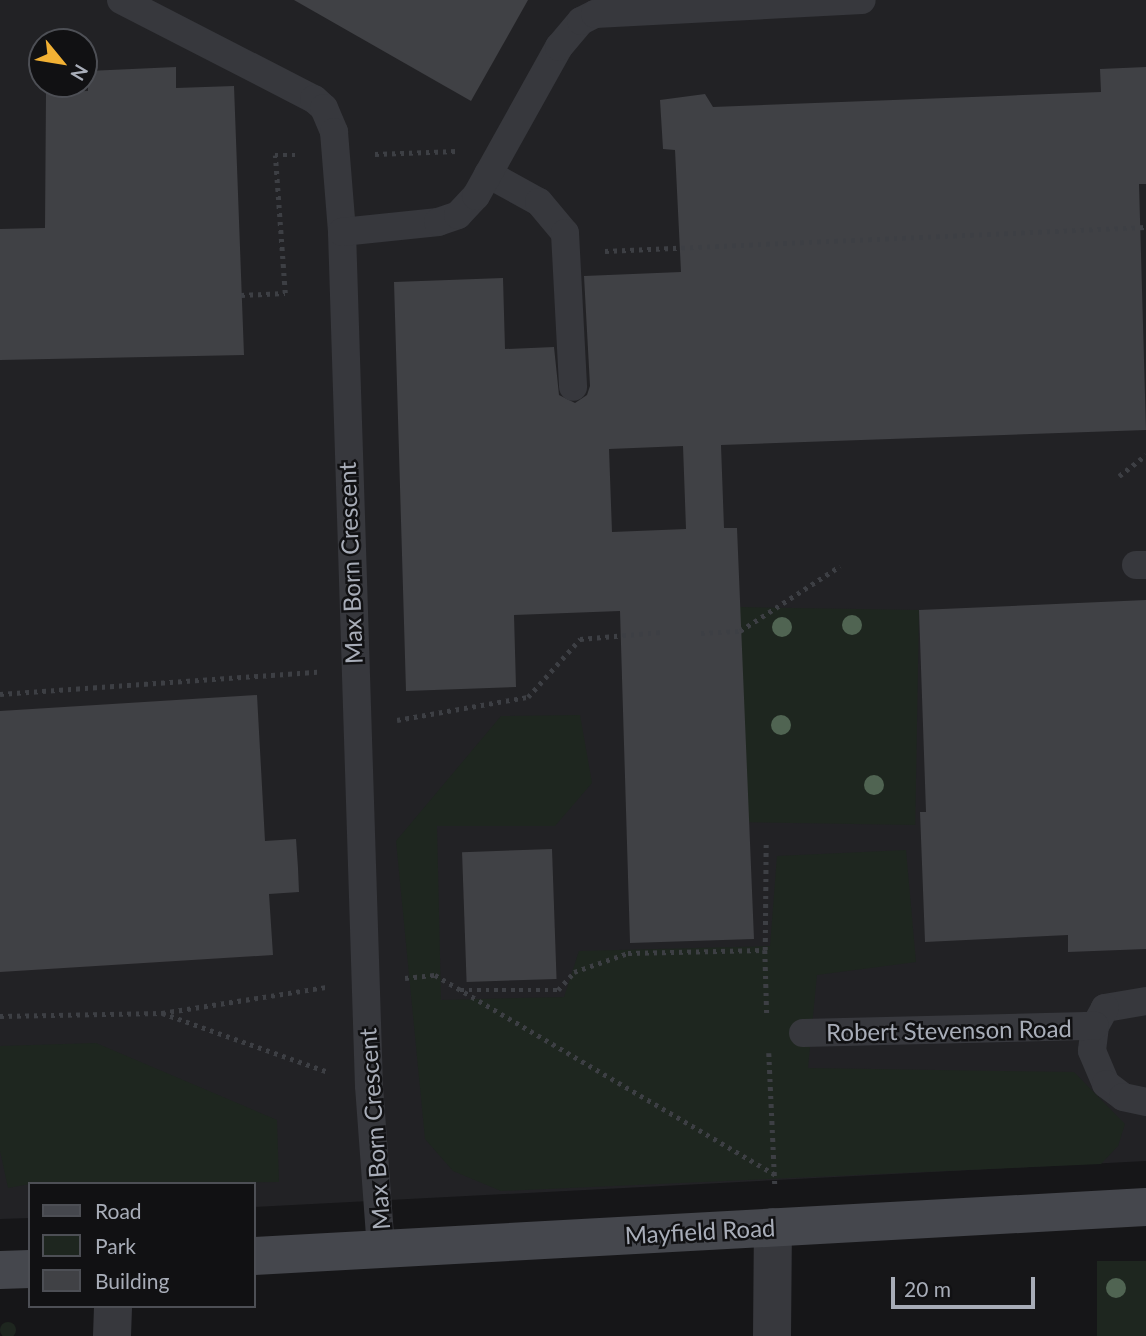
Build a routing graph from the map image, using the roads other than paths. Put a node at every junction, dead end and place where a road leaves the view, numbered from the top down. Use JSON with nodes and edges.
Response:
{"nodes":[{"id":1,"x":121,"y":0,"type":"edge"},
{"id":2,"x":862,"y":0,"type":"edge"},
{"id":3,"x":617,"y":5,"type":"edge"},
{"id":4,"x":488,"y":174,"type":"junction"},
{"id":5,"x":342,"y":232,"type":"junction"},
{"id":6,"x":573,"y":387,"type":"dead end"},
{"id":7,"x":1146,"y":1001,"type":"edge"},
{"id":8,"x":1095,"y":1026,"type":"junction"},
{"id":9,"x":803,"y":1033,"type":"dead end"},
{"id":10,"x":1146,"y":1101,"type":"edge"},
{"id":11,"x":1146,"y":1207,"type":"edge"},
{"id":12,"x":773,"y":1227,"type":"junction"},
{"id":13,"x":381,"y":1249,"type":"junction"},
{"id":14,"x":256,"y":1256,"type":"edge"},
{"id":15,"x":28,"y":1269,"type":"edge"},
{"id":16,"x":0,"y":1270,"type":"edge"},
{"id":17,"x":113,"y":1308,"type":"edge"},
{"id":18,"x":112,"y":1336,"type":"edge"},
{"id":19,"x":772,"y":1336,"type":"edge"}],
"edges":[{"from":1,"to":5,"type":"lane","name":"Max Born Crescent"},
{"from":2,"to":3,"type":"lane"},
{"from":3,"to":4,"type":"lane"},
{"from":4,"to":5,"type":"lane"},
{"from":4,"to":6,"type":"lane"},
{"from":5,"to":13,"type":"lane","name":"Max Born Crescent"},
{"from":7,"to":8,"type":"lane","name":"Robert Stevenson Road"},
{"from":8,"to":9,"type":"lane","name":"Robert Stevenson Road"},
{"from":8,"to":10,"type":"lane","name":"Robert Stevenson Road"},
{"from":11,"to":12,"type":"street","name":"Mayfield Road"},
{"from":12,"to":13,"type":"street","name":"Mayfield Road"},
{"from":12,"to":19,"type":"street"},
{"from":13,"to":14,"type":"street","name":"Mayfield Road"},
{"from":15,"to":16,"type":"street"},
{"from":17,"to":18,"type":"street"}]}
